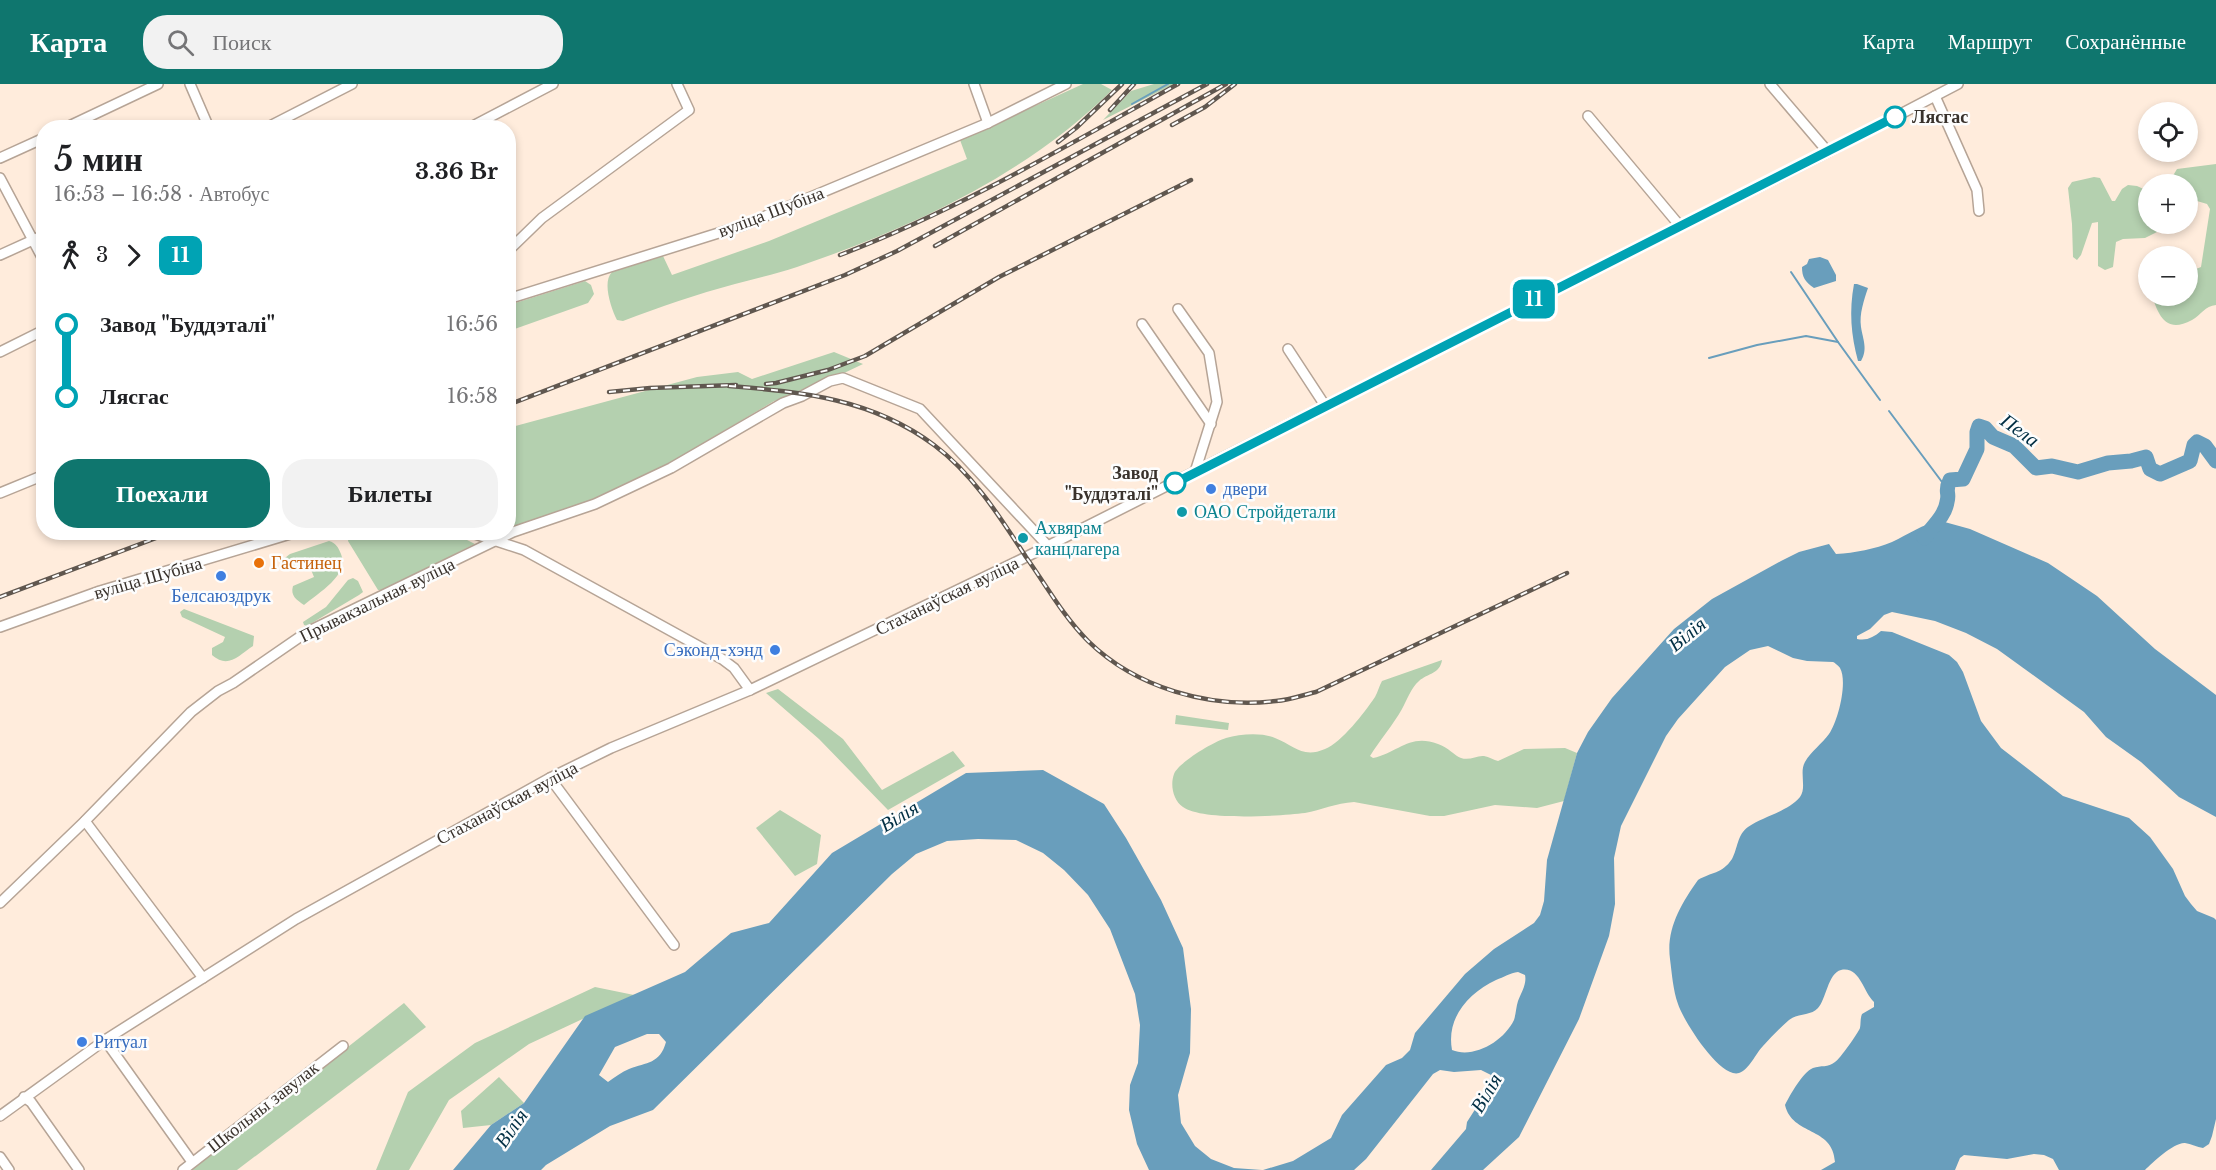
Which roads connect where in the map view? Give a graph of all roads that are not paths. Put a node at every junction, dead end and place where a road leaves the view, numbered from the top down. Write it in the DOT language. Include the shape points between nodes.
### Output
graph roads {
  1 [pos="159,84"];
  2 [pos="190,84"];
  3 [pos="352,84"];
  4 [pos="553,84"];
  5 [pos="677,84"];
  6 [pos="974,84"];
  7 [pos="1066,84"];
  8 [pos="1770,84"];
  9 [pos="1958,84"];
  10 [pos="1935,96"];
  11 [pos="1588,116"];
  12 [pos="82,120"];
  13 [pos="206,120"];
  14 [pos="282,120"];
  15 [pos="484,120"];
  16 [pos="988,123"];
  17 [pos="36,142"];
  18 [pos="1828,152"];
  19 [pos="0,158"];
  20 [pos="0,178"];
  21 [pos="1979,211"];
  22 [pos="1680,226"];
  23 [pos="36,238"];
  24 [pos="32,240"];
  25 [pos="516,243"];
  26 [pos="36,247"];
  27 [pos="0,255"];
  28 [pos="516,297"];
  29 [pos="1179,309"];
  30 [pos="1142,324"];
  31 [pos="36,334"];
  32 [pos="1288,350"];
  33 [pos="0,351"];
  34 [pos="1326,407"];
  35 [pos="1211,424"];
  36 [pos="1196,472"];
  37 [pos="36,479"];
  38 [pos="0,493"];
  39 [pos="516,531"];
  40 [pos="270,540"];
  41 [pos="494,540"];
  42 [pos="497,541"];
  43 [pos="1048,546"];
  44 [pos="0,627"];
  45 [pos="750,690"];
  46 [pos="550,778"];
  47 [pos="85,820"];
  48 [pos="0,903"];
  49 [pos="674,945"];
  50 [pos="203,978"];
  51 [pos="105,1040"];
  52 [pos="343,1046"];
  53 [pos="24,1097"];
  54 [pos="0,1116"];
  55 [pos="0,1157"];
  56 [pos="192,1162"];
  57 [pos="9,1170"];
  58 [pos="79,1170"];
  59 [pos="183,1170"];
  1 -- 12 [label="street"];
  2 -- 13 [label="street"];
  3 -- 14 [label="street"];
  4 -- 15 [label="street"];
  5 -- 25 [label="street" via="689,110 542,218"];
  6 -- 16 [label="street"];
  7 -- 16 [label="street, вуліца Шубіна"];
  8 -- 18 [label="street"];
  9 -- 10 [label="street, Стаханаўская вуліца"];
  10 -- 18 [label="street, Стаханаўская вуліца"];
  10 -- 21 [label="street" via="1975,184"];
  11 -- 22 [label="street"];
  16 -- 28 [label="street, вуліца Шубіна" via="744,225"];
  17 -- 19 [label="street"];
  18 -- 22 [label="street, Стаханаўская вуліца"];
  20 -- 24 [label="street"];
  22 -- 34 [label="street, Стаханаўская вуліца"];
  23 -- 24 [label="street"];
  24 -- 26 [label="street"];
  24 -- 27 [label="street"];
  29 -- 35 [label="street" via="1209,352 1217,402"];
  30 -- 35 [label="street"];
  31 -- 33 [label="street"];
  32 -- 34 [label="street"];
  34 -- 36 [label="street, Стаханаўская вуліца"];
  35 -- 36 [label="street"];
  36 -- 43 [label="street, Стаханаўская вуліца"];
  37 -- 38 [label="street"];
  39 -- 43 [label="street, Прывакзальная вуліца" via="595,504 671,468 783,403 843,378 920,409"];
  40 -- 44 [label="street, вуліца Шубіна" via="100,591"];
  41 -- 42 [label="street"];
  42 -- 45 [label="street" via="524,550 722,659"];
  42 -- 47 [label="street, Прывакзальная вуліца" via="307,632 218,691 191,712"];
  43 -- 45 [label="street, Стаханаўская вуліца"];
  45 -- 46 [label="street, Стаханаўская вуліца"];
  46 -- 49 [label="street"];
  46 -- 50 [label="street, Стаханаўская вуліца" via="305,914"];
  47 -- 48 [label="street, Прывакзальная вуліца"];
  47 -- 50 [label="street"];
  50 -- 51 [label="street, Стаханаўская вуліца"];
  51 -- 53 [label="street, Стаханаўская вуліца"];
  51 -- 56 [label="street"];
  52 -- 56 [label="street, Школьны завулак"];
  53 -- 54 [label="street, Стаханаўская вуліца"];
  53 -- 58 [label="street"];
  55 -- 57 [label="street"];
  56 -- 59 [label="street, Школьны завулак"];
}
